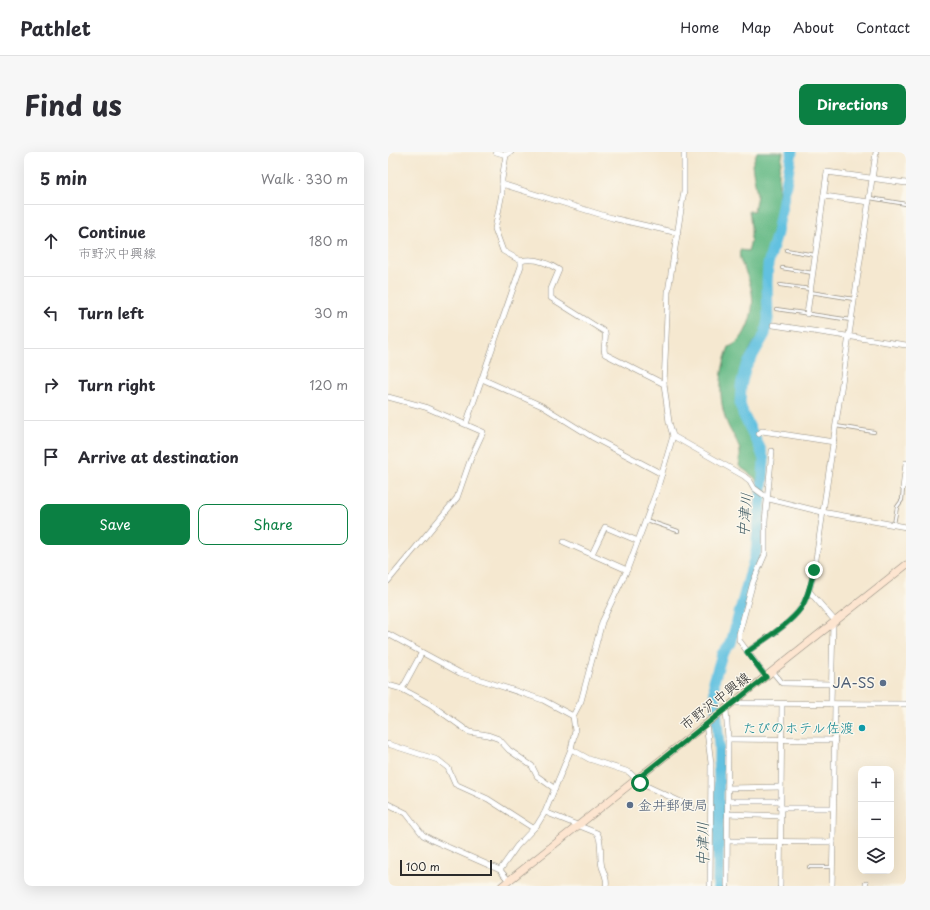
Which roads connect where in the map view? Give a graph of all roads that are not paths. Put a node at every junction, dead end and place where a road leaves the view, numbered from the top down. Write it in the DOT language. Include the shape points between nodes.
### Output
graph roads {
  1 [pos="496,152"];
  2 [pos="511,152"];
  3 [pos="684,152"];
  4 [pos="876,152"];
  5 [pos="506,155"];
  6 [pos="873,178"];
  7 [pos="906,183"];
  8 [pos="502,184"];
  9 [pos="824,196"];
  10 [pos="869,200"];
  11 [pos="906,204"];
  12 [pos="678,233"];
  13 [pos="786,250"];
  14 [pos="815,255"];
  15 [pos="521,261"];
  16 [pos="782,268"];
  17 [pos="813,273"];
  18 [pos="780,285"];
  19 [pos="810,291"];
  20 [pos="854,299"];
  21 [pos="776,310"];
  22 [pos="807,314"];
  23 [pos="851,320"];
  24 [pos="773,325"];
  25 [pos="848,335"];
  26 [pos="906,345"];
  27 [pos="482,379"];
  28 [pos="664,384"];
  29 [pos="388,397"];
  30 [pos="466,424"];
  31 [pos="836,426"];
  32 [pos="874,432"];
  33 [pos="759,434"];
  34 [pos="673,436"];
  35 [pos="834,442"];
  36 [pos="772,451"];
  37 [pos="906,463"];
  38 [pos="662,474"];
  39 [pos="903,488"];
  40 [pos="768,499"];
  41 [pos="822,512"];
  42 [pos="646,520"];
  43 [pos="894,525"];
  44 [pos="906,527"];
  45 [pos="678,531"];
  46 [pos="638,541"];
  47 [pos="564,542"];
  48 [pos="592,554"];
  49 [pos="906,565"];
  50 [pos="627,570"];
  51 [pos="388,581"];
  52 [pos="809,591"];
  53 [pos="834,622"];
  54 [pos="388,634"];
  55 [pos="747,652"];
  56 [pos="421,654"];
  57 [pos="773,672"];
  58 [pos="766,677"];
  59 [pos="832,684"];
  60 [pos="388,685"];
  61 [pos="402,689"];
  62 [pos="734,703"];
  63 [pos="782,704"];
  64 [pos="833,704"];
  65 [pos="906,704"];
  66 [pos="724,710"];
  67 [pos="572,716"];
  68 [pos="707,723"];
  69 [pos="728,739"];
  70 [pos="781,740"];
  71 [pos="834,740"];
  72 [pos="388,744"];
  73 [pos="571,749"];
  74 [pos="637,779"];
  75 [pos="780,787"];
  76 [pos="728,788"];
  77 [pos="555,789"];
  78 [pos="728,801"];
  79 [pos="780,801"];
  80 [pos="388,804"];
  81 [pos="692,807"];
  82 [pos="780,808"];
  83 [pos="832,808"];
  84 [pos="545,812"];
  85 [pos="728,814"];
  86 [pos="780,816"];
  87 [pos="578,825"];
  88 [pos="533,828"];
  89 [pos="728,841"];
  90 [pos="780,842"];
  91 [pos="833,842"];
  92 [pos="809,867"];
  93 [pos="832,867"];
  94 [pos="500,870"];
  95 [pos="509,881"];
  96 [pos="502,886"];
  97 [pos="606,886"];
  98 [pos="710,886"];
  99 [pos="727,886"];
  100 [pos="780,886"];
  101 [pos="832,886"];
  1 -- 5 [label="street"];
  2 -- 5 [label="street"];
  3 -- 12 [label="street" via="684,191"];
  4 -- 6 [label="street"];
  5 -- 8 [label="street"];
  6 -- 7 [label="street"];
  6 -- 9 [label="street" via="827,172"];
  6 -- 10 [label="street"];
  8 -- 12 [label="street" via="612,218"];
  8 -- 15 [label="street" via="494,229 503,251"];
  9 -- 10 [label="street"];
  9 -- 14 [label="street"];
  10 -- 11 [label="lane"];
  10 -- 20 [label="street"];
  12 -- 28 [label="street" via="668,292"];
  13 -- 14 [label="lane"];
  14 -- 17 [label="street"];
  15 -- 27 [label="street"];
  15 -- 28 [label="street" via="538,261 559,270 550,298 604,332 605,354"];
  16 -- 17 [label="lane"];
  17 -- 19 [label="street"];
  18 -- 19 [label="lane"];
  19 -- 20 [label="lane"];
  19 -- 22 [label="street"];
  20 -- 23 [label="street"];
  21 -- 22 [label="lane"];
  22 -- 23 [label="lane"];
  23 -- 25 [label="street"];
  24 -- 25 [label="street"];
  25 -- 26 [label="street"];
  25 -- 31 [label="street"];
  27 -- 30 [label="street"];
  27 -- 38 [label="street" via="542,406 592,437"];
  28 -- 34 [label="street"];
  29 -- 30 [label="street" via="425,407"];
  30 -- 51 [label="street" via="483,432 457,498"];
  31 -- 32 [label="lane"];
  31 -- 35 [label="street"];
  33 -- 35 [label="street" via="762,431"];
  34 -- 38 [label="street"];
  34 -- 40 [label="street" via="744,476"];
  35 -- 41 [label="street"];
  36 -- 40 [label="street"];
  37 -- 39 [label="street"];
  38 -- 42 [label="street"];
  39 -- 43 [label="lane"];
  40 -- 41 [label="street"];
  40 -- 55 [label="street" via="765,554 753,582 739,634"];
  41 -- 43 [label="street"];
  41 -- 52 [label="street"];
  42 -- 45 [label="lane"];
  42 -- 46 [label="street"];
  43 -- 44 [label="street"];
  46 -- 48 [label="street" via="605,527"];
  46 -- 50 [label="street"];
  47 -- 48 [label="street"];
  48 -- 50 [label="street"];
  49 -- 53 [label="main road, 市野沢中興線"];
  50 -- 67 [label="street" via="602,622 581,701"];
  52 -- 53 [label="street"];
  52 -- 55 [label="street" via="793,617"];
  53 -- 57 [label="main road, 市野沢中興線"];
  53 -- 59 [label="street"];
  54 -- 56 [label="street"];
  55 -- 58 [label="street"];
  56 -- 61 [label="street"];
  56 -- 67 [label="street" via="460,673 543,700"];
  57 -- 58 [label="main road, 市野沢中興線"];
  57 -- 59 [label="street" via="782,683"];
  58 -- 62 [label="main road, 市野沢中興線"];
  59 -- 64 [label="street"];
  60 -- 61 [label="street"];
  61 -- 77 [label="street" via="430,704 469,732 499,739 509,750 532,766 537,776"];
  62 -- 63 [label="street"];
  62 -- 66 [label="main road, 市野沢中興線"];
  63 -- 64 [label="street"];
  63 -- 70 [label="street"];
  64 -- 65 [label="street"];
  64 -- 71 [label="street"];
  66 -- 68 [label="main road, 市野沢中興線"];
  66 -- 69 [label="street"];
  67 -- 73 [label="street" via="575,731"];
  68 -- 74 [label="main road, 市野沢中興線"];
  68 -- 98 [label="street" via="711,762"];
  69 -- 70 [label="street"];
  69 -- 76 [label="street"];
  70 -- 71 [label="street"];
  70 -- 75 [label="street"];
  71 -- 83 [label="street"];
  72 -- 88 [label="street" via="438,760 448,768 455,784 488,798"];
  73 -- 74 [label="street" via="589,759 629,772"];
  73 -- 77 [label="street"];
  74 -- 81 [label="street" via="640,783"];
  74 -- 87 [label="main road, 市野沢中興線"];
  75 -- 76 [label="street"];
  75 -- 79 [label="street"];
  76 -- 78 [label="street"];
  77 -- 84 [label="street"];
  78 -- 79 [label="street"];
  78 -- 85 [label="street"];
  79 -- 82 [label="street"];
  80 -- 94 [label="street" via="406,813 423,835"];
  82 -- 83 [label="street"];
  82 -- 86 [label="street"];
  83 -- 91 [label="street"];
  84 -- 87 [label="street"];
  84 -- 88 [label="street"];
  85 -- 86 [label="street"];
  85 -- 89 [label="street"];
  86 -- 90 [label="street"];
  87 -- 95 [label="main road, 市野沢中興線"];
  87 -- 97 [label="street" via="597,833 600,838"];
  88 -- 94 [label="street"];
  89 -- 90 [label="street"];
  89 -- 99 [label="street"];
  90 -- 91 [label="street"];
  90 -- 100 [label="street"];
  91 -- 93 [label="street"];
  92 -- 93 [label="lane"];
  93 -- 101 [label="street"];
  94 -- 95 [label="street"];
  95 -- 96 [label="main road, 市野沢中興線"];
}
